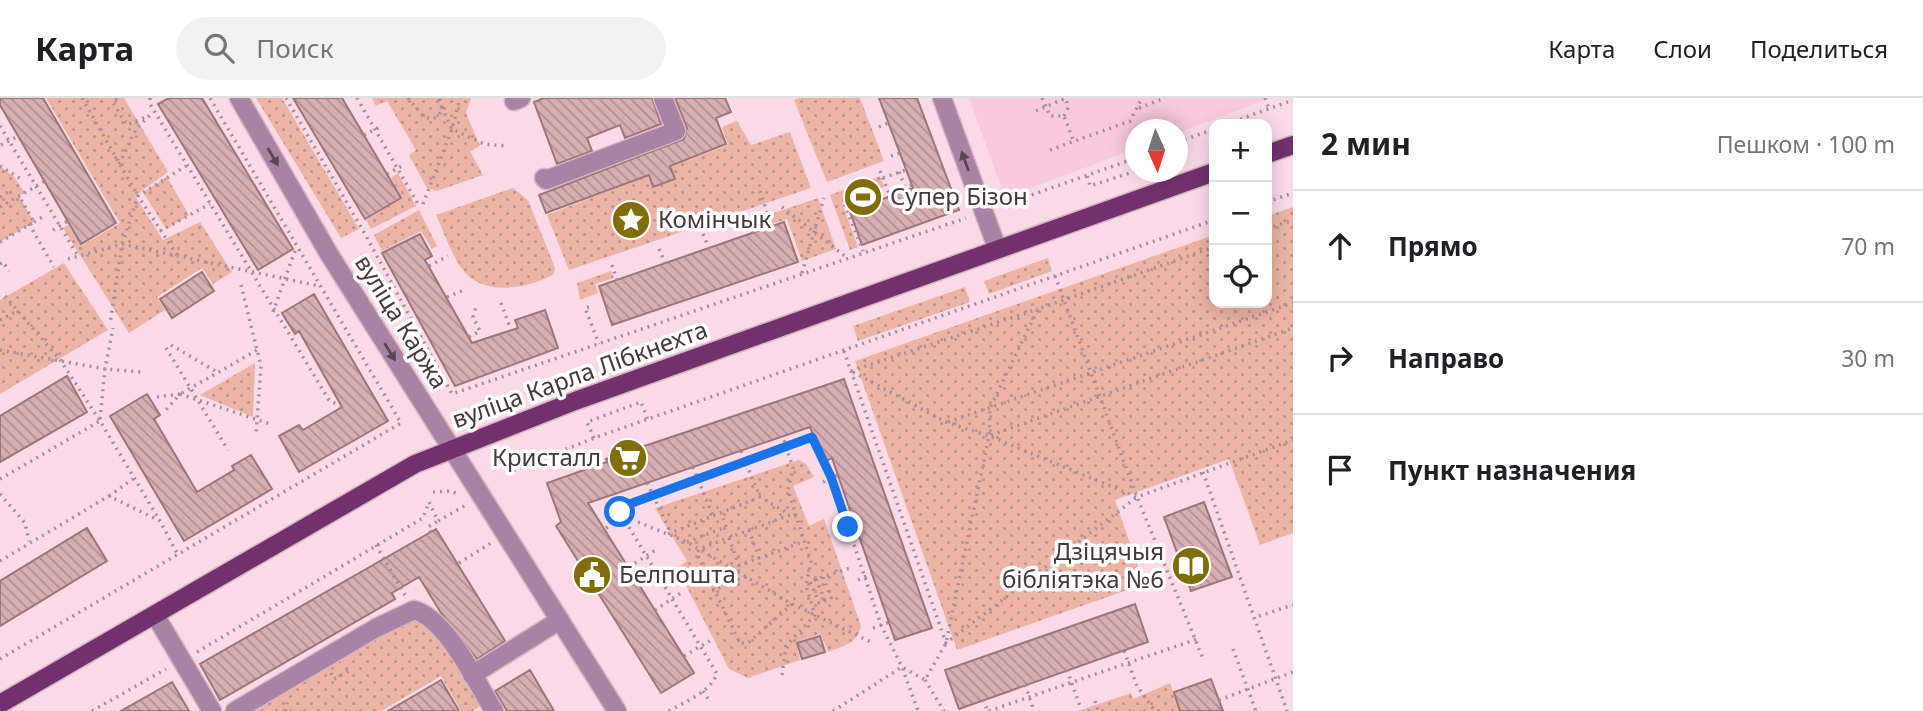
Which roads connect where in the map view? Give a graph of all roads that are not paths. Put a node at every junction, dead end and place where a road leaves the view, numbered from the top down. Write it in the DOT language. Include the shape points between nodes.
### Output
graph roads {
  1 [pos="239,98"];
  2 [pos="663,98"];
  3 [pos="942,98"];
  4 [pos="1293,145"];
  5 [pos="1272,152"];
  6 [pos="1209,174"];
  7 [pos="544,178"];
  8 [pos="997,248"];
  9 [pos="450,449"];
  10 [pos="155,615"];
  11 [pos="560,620"];
  12 [pos="472,675"];
  13 [pos="0,704"];
  14 [pos="212,711"];
  15 [pos="235,711"];
  16 [pos="494,711"];
  17 [pos="617,711"];
  1 -- 9 [label="street, вуліца Каржа, one-way"];
  2 -- 7 [label="street" via="676,131"];
  8 -- 3 [label="street, one-way"];
  4 -- 5 [label="main road"];
  6 -- 8 [label="main road, вуліца Карла Лібкнехта"];
  8 -- 9 [label="main road, вуліца Карла Лібкнехта"];
  9 -- 10 [label="main road, вуліца Карла Лібкнехта" via="382,482"];
  9 -- 11 [label="street, вуліца Каржа"];
  10 -- 13 [label="main road, вуліца Карла Лібкнехта"];
  10 -- 14 [label="street"];
  11 -- 12 [label="street"];
  11 -- 17 [label="street, вуліца Каржа"];
  12 -- 15 [label="street" via="439,624 414,610"];
  12 -- 16 [label="street"];
}
